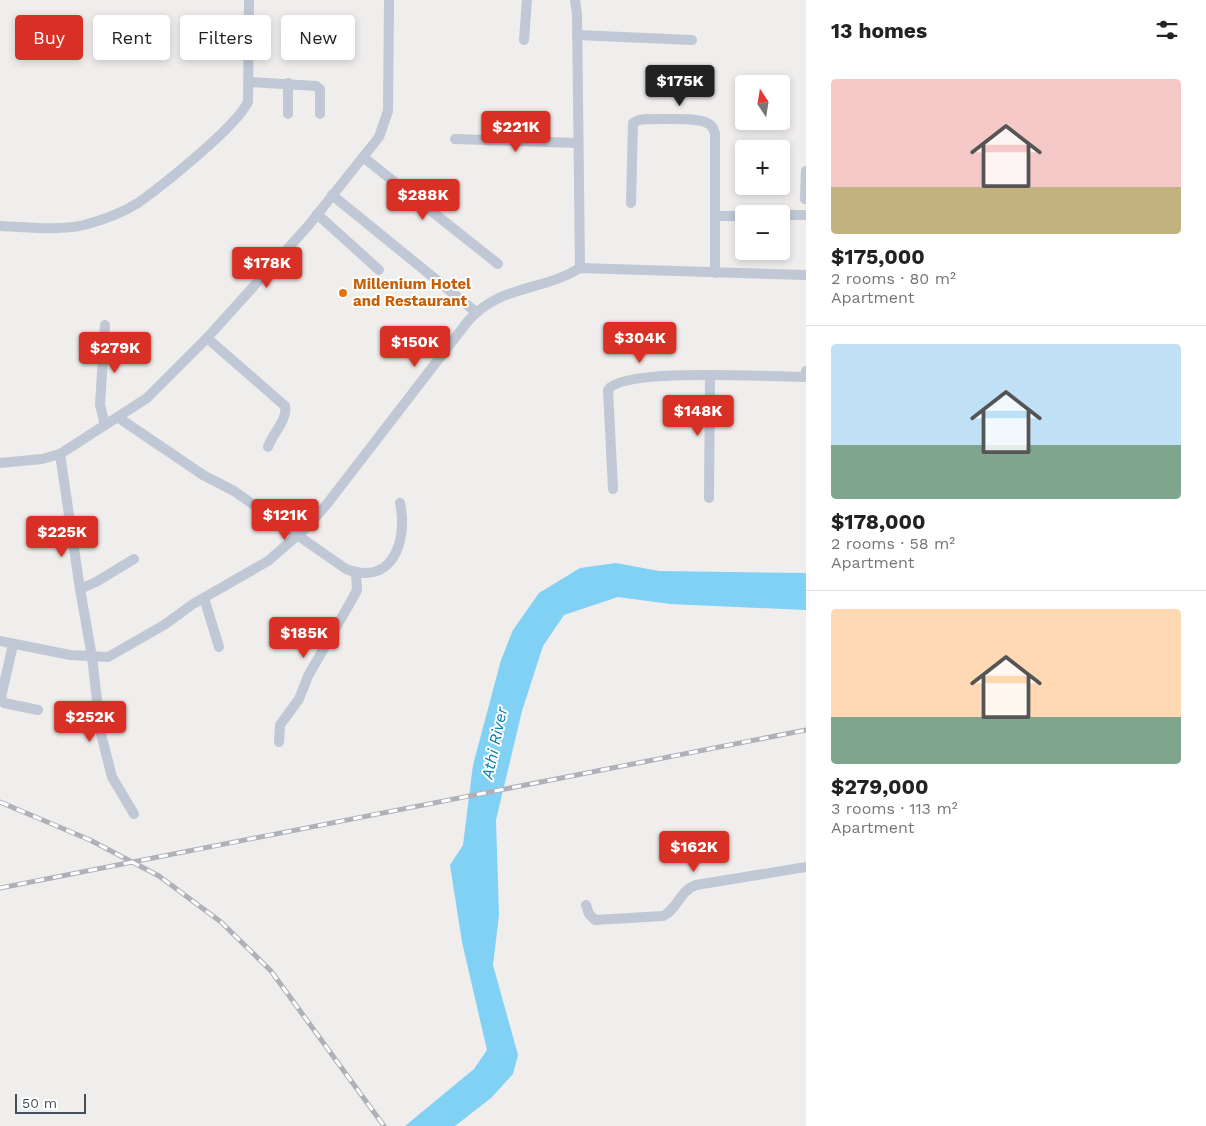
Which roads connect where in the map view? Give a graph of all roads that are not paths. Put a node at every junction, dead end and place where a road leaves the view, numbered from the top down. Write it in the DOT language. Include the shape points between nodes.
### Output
graph roads {
  1 [pos="249,0"];
  2 [pos="389,0"];
  3 [pos="527,0"];
  4 [pos="575,0"];
  5 [pos="577,35"];
  6 [pos="524,40"];
  7 [pos="692,40"];
  8 [pos="250,82"];
  9 [pos="288,83"];
  10 [pos="288,114"];
  11 [pos="320,114"];
  12 [pos="455,139"];
  13 [pos="578,143"];
  14 [pos="363,157"];
  15 [pos="806,171"];
  16 [pos="332,195"];
  17 [pos="805,199"];
  18 [pos="631,203"];
  19 [pos="790,211"];
  20 [pos="318,214"];
  21 [pos="790,214"];
  22 [pos="806,215"];
  23 [pos="715,216"];
  24 [pos="735,216"];
  25 [pos="0,226"];
  26 [pos="498,264"];
  27 [pos="580,268"];
  28 [pos="379,270"];
  29 [pos="714,273"];
  30 [pos="806,275"];
  31 [pos="476,312"];
  32 [pos="105,325"];
  33 [pos="207,338"];
  34 [pos="806,371"];
  35 [pos="710,377"];
  36 [pos="806,379"];
  37 [pos="118,418"];
  38 [pos="104,425"];
  39 [pos="268,448"];
  40 [pos="60,454"];
  41 [pos="0,463"];
  42 [pos="614,489"];
  43 [pos="709,498"];
  44 [pos="400,503"];
  45 [pos="297,534"];
  46 [pos="134,559"];
  47 [pos="356,573"];
  48 [pos="80,589"];
  49 [pos="204,598"];
  50 [pos="0,641"];
  51 [pos="13,645"];
  52 [pos="219,647"];
  53 [pos="92,657"];
  54 [pos="38,710"];
  55 [pos="279,742"];
  56 [pos="134,814"];
  57 [pos="806,867"];
  58 [pos="586,905"];
  1 -- 8 [label="street"];
  2 -- 14 [label="street" via="388,111 379,136"];
  3 -- 6 [label="street"];
  4 -- 5 [label="street"];
  5 -- 7 [label="street"];
  5 -- 13 [label="street"];
  8 -- 9 [label="street"];
  8 -- 25 [label="street" via="248,102 243,112 138,203 83,225"];
  9 -- 10 [label="street"];
  9 -- 11 [label="street" via="309,84 320,89"];
  12 -- 13 [label="street"];
  13 -- 27 [label="street"];
  14 -- 16 [label="street"];
  14 -- 26 [label="street"];
  15 -- 17 [label="street"];
  16 -- 20 [label="street"];
  16 -- 31 [label="street"];
  17 -- 19 [label="street"];
  18 -- 23 [label="street" via="633,123 646,119 702,121 712,127 715,134"];
  20 -- 28 [label="street"];
  20 -- 33 [label="street"];
  21 -- 22 [label="street"];
  23 -- 24 [label="street"];
  23 -- 29 [label="street"];
  27 -- 29 [label="street"];
  27 -- 31 [label="street" via="563,278 501,295"];
  29 -- 30 [label="street"];
  31 -- 45 [label="street" via="440,354 327,504"];
  32 -- 38 [label="street" via="100,404"];
  33 -- 37 [label="street" via="147,398"];
  33 -- 39 [label="street" via="285,406 285,416"];
  34 -- 36 [label="street"];
  35 -- 36 [label="street"];
  35 -- 42 [label="street" via="642,377 618,381 610,386 608,399"];
  35 -- 43 [label="street"];
  37 -- 38 [label="street"];
  37 -- 45 [label="street"];
  38 -- 40 [label="street"];
  40 -- 41 [label="street"];
  40 -- 48 [label="street"];
  44 -- 47 [label="street" via="402,534 391,559 385,567 370,574"];
  45 -- 47 [label="street"];
  45 -- 49 [label="street" via="268,562"];
  46 -- 48 [label="street"];
  47 -- 55 [label="street" via="357,590 299,698 280,725"];
  48 -- 53 [label="street"];
  49 -- 52 [label="street"];
  49 -- 53 [label="street" via="115,654"];
  50 -- 51 [label="street"];
  51 -- 53 [label="street"];
  51 -- 54 [label="street" via="1,697 10,705"];
  53 -- 56 [label="street" via="105,754 112,777"];
  57 -- 58 [label="street" via="696,885 685,891 670,912 663,916 595,920"];
}
